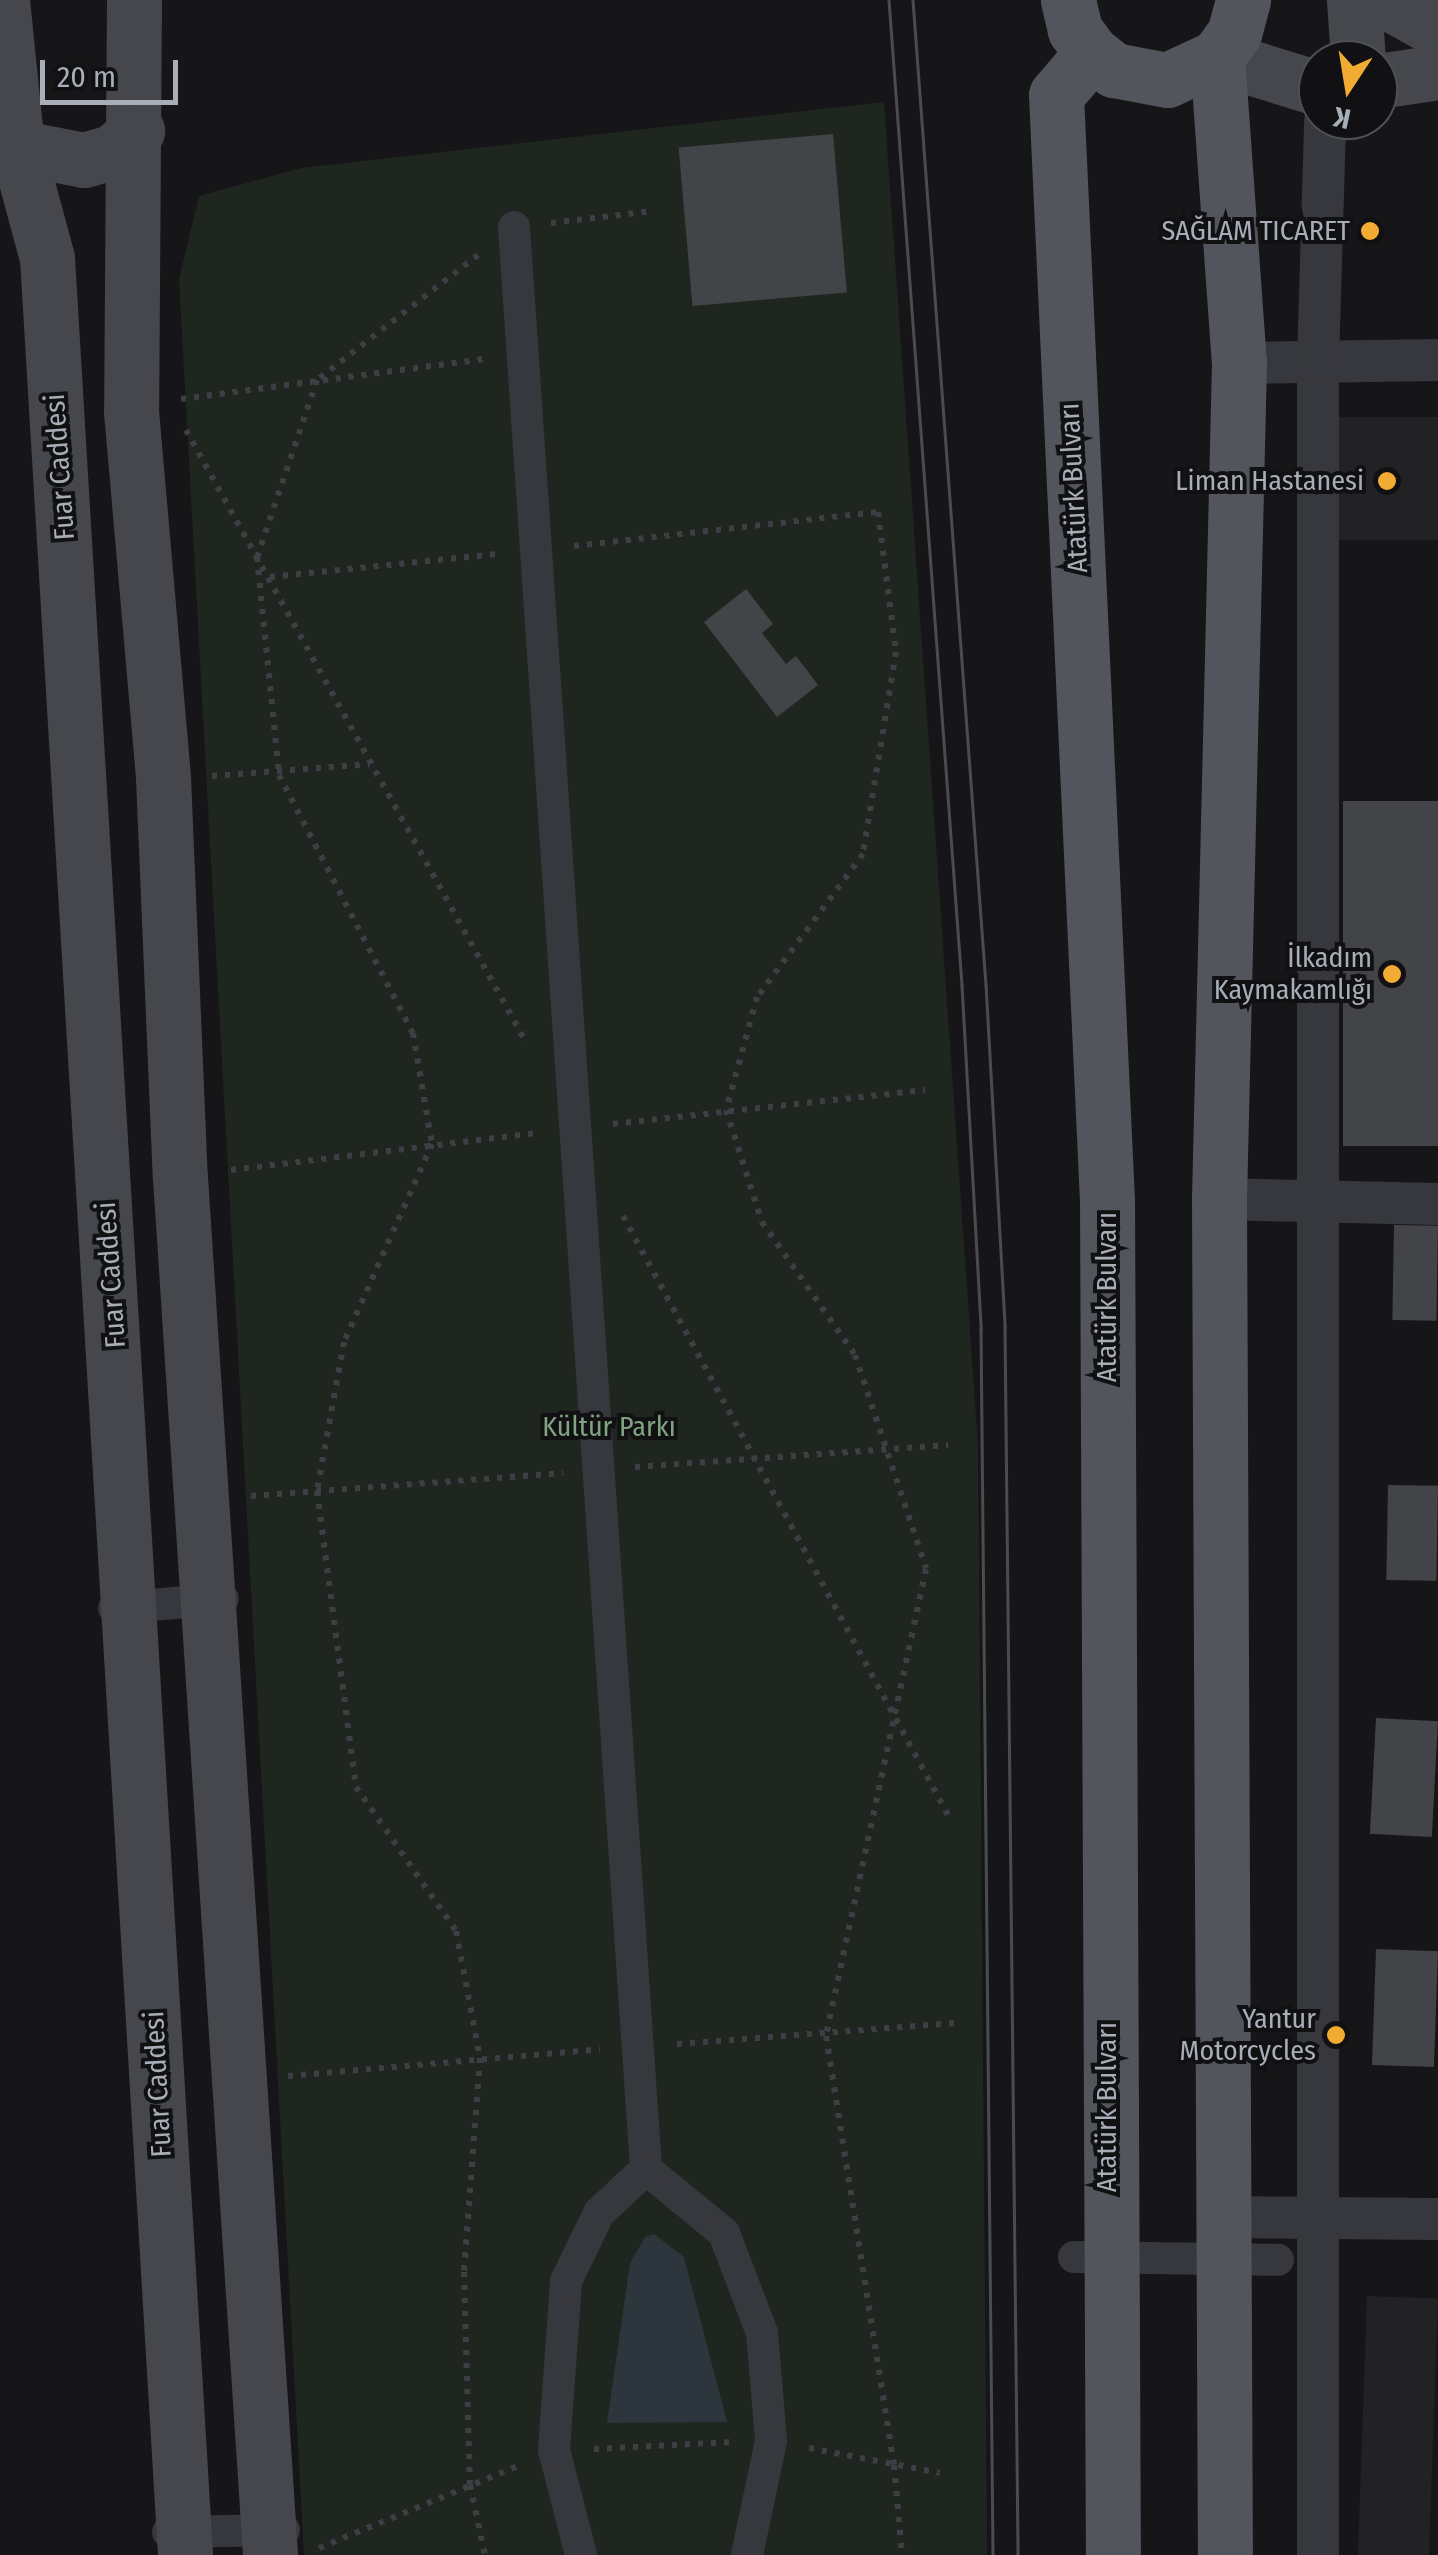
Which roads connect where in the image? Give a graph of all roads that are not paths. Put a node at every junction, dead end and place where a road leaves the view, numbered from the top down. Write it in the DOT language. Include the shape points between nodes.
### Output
graph roads {
  1 [pos="2,0"];
  2 [pos="134,0"];
  3 [pos="1068,0"];
  4 [pos="1243,0"];
  5 [pos="1354,0"];
  6 [pos="1384,0"];
  7 [pos="1438,30"];
  8 [pos="1357,40"];
  9 [pos="1092,53"];
  10 [pos="1217,57"];
  11 [pos="1438,72"];
  12 [pos="1398,78"];
  13 [pos="1298,82"];
  14 [pos="136,131"];
  15 [pos="1324,140"];
  16 [pos="8,146"];
  17 [pos="514,227"];
  18 [pos="1438,360"];
  19 [pos="1318,362"];
  20 [pos="1239,363"];
  21 [pos="1219,1200"];
  22 [pos="1316,1202"];
  23 [pos="1438,1204"];
  24 [pos="218,1599"];
  25 [pos="123,1607"];
  26 [pos="646,2169"];
  27 [pos="1438,2219"];
  28 [pos="1316,2220"];
  29 [pos="1219,2238"];
  30 [pos="1090,2258"];
  31 [pos="1278,2260"];
  32 [pos="276,2539"];
  33 [pos="178,2540"];
  34 [pos="581,2555"];
  35 [pos="747,2555"];
  36 [pos="1113,2555"];
  37 [pos="1225,2555"];
  38 [pos="1318,2555"];
  1 -- 16 [label="main road, Fuar Caddesi"];
  2 -- 14 [label="main road"];
  3 -- 9 [label="main road" via="1075,30"];
  4 -- 10 [label="main road" via="1234,34"];
  5 -- 8 [label="main road"];
  6 -- 7 [label="main road"];
  9 -- 10 [label="main road" via="1114,70 1167,80"];
  9 -- 30 [label="main road, Atatürk Bulvarı" via="1056,95 1107,1199"];
  10 -- 13 [label="main road"];
  10 -- 20 [label="main road"];
  11 -- 12 [label="main road"];
  14 -- 16 [label="main road" via="112,152 84,160"];
  14 -- 24 [label="main road" via="131,411"];
  15 -- 19 [label="street"];
  16 -- 25 [label="main road, Fuar Caddesi" via="47,258"];
  17 -- 26 [label="street"];
  18 -- 19 [label="street"];
  19 -- 20 [label="street"];
  19 -- 22 [label="street"];
  20 -- 21 [label="main road"];
  21 -- 22 [label="street"];
  21 -- 29 [label="main road"];
  22 -- 23 [label="street"];
  22 -- 28 [label="street" via="1322,1294"];
  24 -- 25 [label="street"];
  24 -- 32 [label="main road"];
  25 -- 33 [label="main road, Fuar Caddesi"];
  26 -- 34 [label="street" via="599,2213 566,2280 554,2450"];
  26 -- 35 [label="street" via="724,2233 762,2333 770,2440"];
  27 -- 28 [label="street"];
  28 -- 29 [label="street"];
  28 -- 38 [label="street"];
  29 -- 30 [label="street"];
  29 -- 31 [label="street"];
  29 -- 37 [label="main road"];
  30 -- 36 [label="main road, Atatürk Bulvarı"];
  32 -- 33 [label="street"];
}
